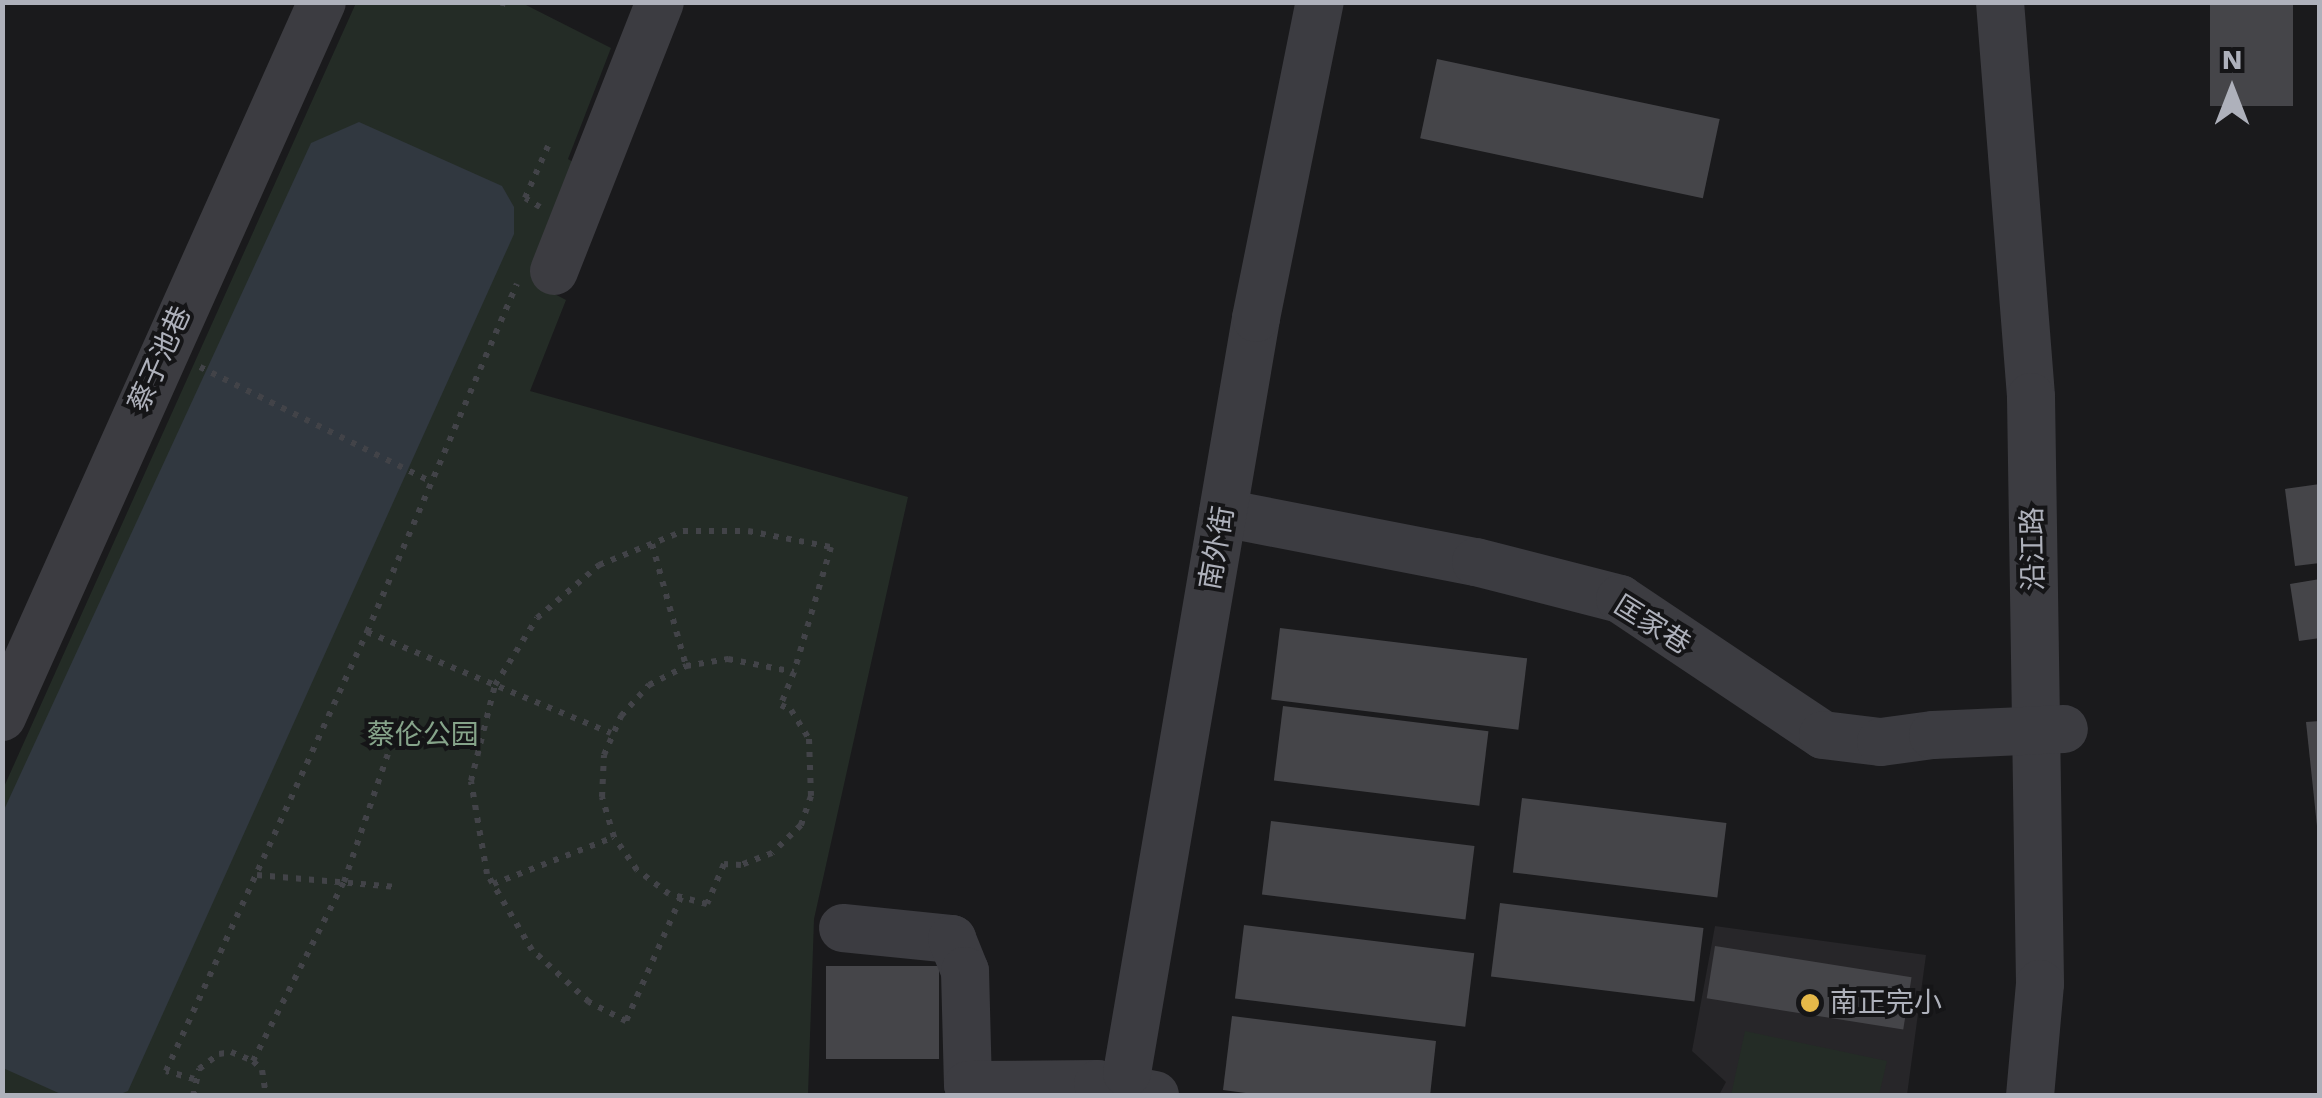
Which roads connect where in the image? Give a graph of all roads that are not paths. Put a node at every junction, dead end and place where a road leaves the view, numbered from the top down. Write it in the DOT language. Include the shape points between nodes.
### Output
graph roads {
  1 [pos="322,2"];
  2 [pos="660,2"];
  3 [pos="1320,2"];
  4 [pos="2000,2"];
  5 [pos="2028,2"];
  6 [pos="539,269"];
  7 [pos="1223,513"];
  8 [pos="2,716"];
  9 [pos="2050,730"];
  10 [pos="843,928"];
  11 [pos="1137,1094"];
  12 [pos="2030,1096"];
  13 [pos="2057,1096"];
  1 -- 8 [label="street, 蔡子池巷"];
  2 -- 6 [label="street"];
  3 -- 7 [label="street, 南外街"];
  4 -- 9 [label="street, 沿江路"];
  5 -- 9 [label="street, 沿江路" via="2055,412"];
  7 -- 9 [label="street, 匡家巷" via="1476,562 1620,600 1823,735 1881,742"];
  7 -- 11 [label="street, 南外街"];
  9 -- 12 [label="street, 沿江路"];
  9 -- 13 [label="street, 沿江路" via="2068,983"];
  10 -- 11 [label="street" via="952,939 965,971 968,1086 1098,1084"];
}
